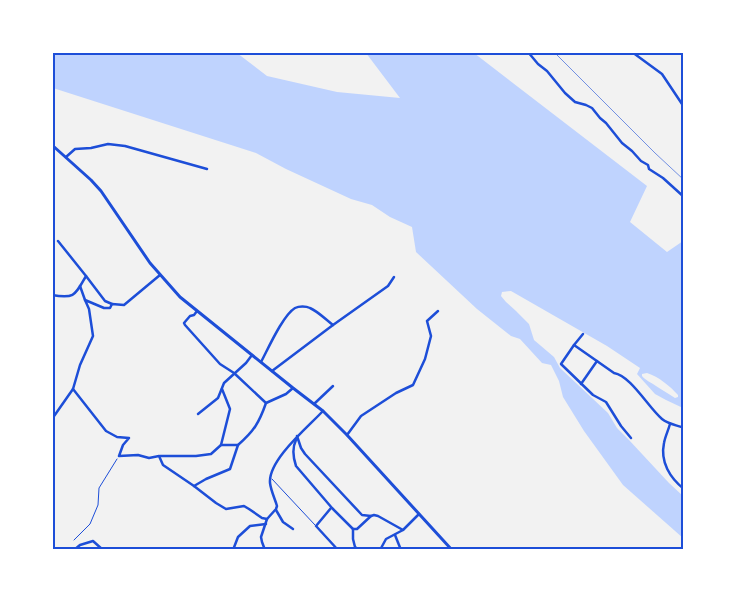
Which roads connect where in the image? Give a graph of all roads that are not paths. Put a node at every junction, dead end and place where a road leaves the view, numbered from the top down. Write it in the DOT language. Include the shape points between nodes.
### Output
graph roads {
  1 [pos="528,52"];
  2 [pos="632,52"];
  3 [pos="684,107"];
  4 [pos="52,145"];
  5 [pos="66,157"];
  6 [pos="207,169"];
  7 [pos="684,196"];
  8 [pos="58,241"];
  9 [pos="160,275"];
  10 [pos="86,276"];
  11 [pos="394,277"];
  12 [pos="80,286"];
  13 [pos="52,295"];
  14 [pos="85,300"];
  15 [pos="112,304"];
  16 [pos="198,311"];
  17 [pos="438,311"];
  18 [pos="333,325"];
  19 [pos="583,334"];
  20 [pos="574,345"];
  21 [pos="252,355"];
  22 [pos="262,362"];
  23 [pos="597,362"];
  24 [pos="272,371"];
  25 [pos="234,373"];
  26 [pos="581,384"];
  27 [pos="332,386"];
  28 [pos="222,388"];
  29 [pos="292,388"];
  30 [pos="73,389"];
  31 [pos="266,403"];
  32 [pos="314,404"];
  33 [pos="323,410"];
  34 [pos="198,414"];
  35 [pos="52,419"];
  36 [pos="670,424"];
  37 [pos="684,428"];
  38 [pos="347,435"];
  39 [pos="297,436"];
  40 [pos="631,438"];
  41 [pos="222,445"];
  42 [pos="238,445"];
  43 [pos="160,456"];
  44 [pos="270,477"];
  45 [pos="194,486"];
  46 [pos="684,489"];
  47 [pos="332,508"];
  48 [pos="276,510"];
  49 [pos="419,514"];
  50 [pos="371,516"];
  51 [pos="266,518"];
  52 [pos="266,524"];
  53 [pos="316,526"];
  54 [pos="293,528"];
  55 [pos="353,529"];
  56 [pos="403,530"];
  57 [pos="395,535"];
  58 [pos="355,548"];
  59 [pos="74,550"];
  60 [pos="103,550"];
  61 [pos="233,550"];
  62 [pos="265,550"];
  63 [pos="338,550"];
  64 [pos="352,550"];
  65 [pos="360,550"];
  66 [pos="380,550"];
  67 [pos="401,550"];
  68 [pos="452,550"];
  1 -- 7 [label="street" via="565,94 592,108 649,169"];
  2 -- 3 [label="street" via="662,74"];
  4 -- 5 [label="main road"];
  5 -- 6 [label="street" via="75,149 108,144"];
  5 -- 9 [label="main road" via="101,191"];
  8 -- 10 [label="street"];
  9 -- 15 [label="street" via="124,305"];
  9 -- 16 [label="main road"];
  10 -- 12 [label="street"];
  10 -- 15 [label="street"];
  11 -- 18 [label="street" via="388,286"];
  12 -- 13 [label="street" via="69,297"];
  12 -- 14 [label="street"];
  14 -- 15 [label="street" via="104,308 110,308"];
  14 -- 30 [label="street" via="90,309 93,336"];
  16 -- 21 [label="main road"];
  16 -- 25 [label="street" via="185,325 220,364"];
  17 -- 38 [label="street" via="427,321 431,336 413,385 396,392 361,416"];
  18 -- 22 [label="street" via="310,308 296,307 288,313"];
  18 -- 24 [label="street"];
  19 -- 20 [label="street"];
  20 -- 23 [label="street"];
  20 -- 26 [label="street" via="561,364"];
  21 -- 22 [label="main road"];
  21 -- 25 [label="street"];
  22 -- 24 [label="main road"];
  23 -- 26 [label="street"];
  23 -- 36 [label="street" via="620,374"];
  24 -- 29 [label="main road"];
  25 -- 28 [label="street"];
  25 -- 31 [label="street"];
  26 -- 40 [label="street" via="593,396 606,402"];
  27 -- 32 [label="street"];
  28 -- 34 [label="street" via="218,398"];
  28 -- 41 [label="street" via="230,409"];
  29 -- 31 [label="street"];
  29 -- 32 [label="main road"];
  30 -- 35 [label="street"];
  30 -- 43 [label="street" via="106,431 128,438 119,456"];
  31 -- 42 [label="street" via="260,419"];
  32 -- 33 [label="main road"];
  33 -- 38 [label="main road"];
  33 -- 39 [label="street"];
  36 -- 37 [label="street"];
  36 -- 46 [label="street" via="663,455 675,482"];
  38 -- 49 [label="main road"];
  39 -- 44 [label="street" via="277,461"];
  39 -- 47 [label="street" via="294,444 296,466"];
  39 -- 50 [label="street" via="301,448 362,515"];
  41 -- 42 [label="street"];
  41 -- 43 [label="street" via="211,454"];
  42 -- 45 [label="street" via="230,469"];
  43 -- 45 [label="street" via="163,465"];
  44 -- 48 [label="street"];
  44 -- 53 [label="lane"];
  45 -- 51 [label="street" via="226,509 244,506"];
  47 -- 53 [label="street"];
  47 -- 55 [label="street"];
  48 -- 51 [label="street"];
  48 -- 54 [label="street" via="283,522"];
  49 -- 56 [label="street"];
  49 -- 68 [label="main road"];
  50 -- 55 [label="street"];
  50 -- 56 [label="street" via="378,516"];
  51 -- 52 [label="street"];
  52 -- 61 [label="street" via="250,526 238,537"];
  52 -- 62 [label="street" via="261,537"];
  53 -- 63 [label="street"];
  55 -- 58 [label="street"];
  56 -- 57 [label="street"];
  57 -- 66 [label="street" via="386,539"];
  57 -- 67 [label="street"];
  58 -- 64 [label="street"];
  58 -- 65 [label="street"];
  59 -- 60 [label="street" via="93,541"];
}
